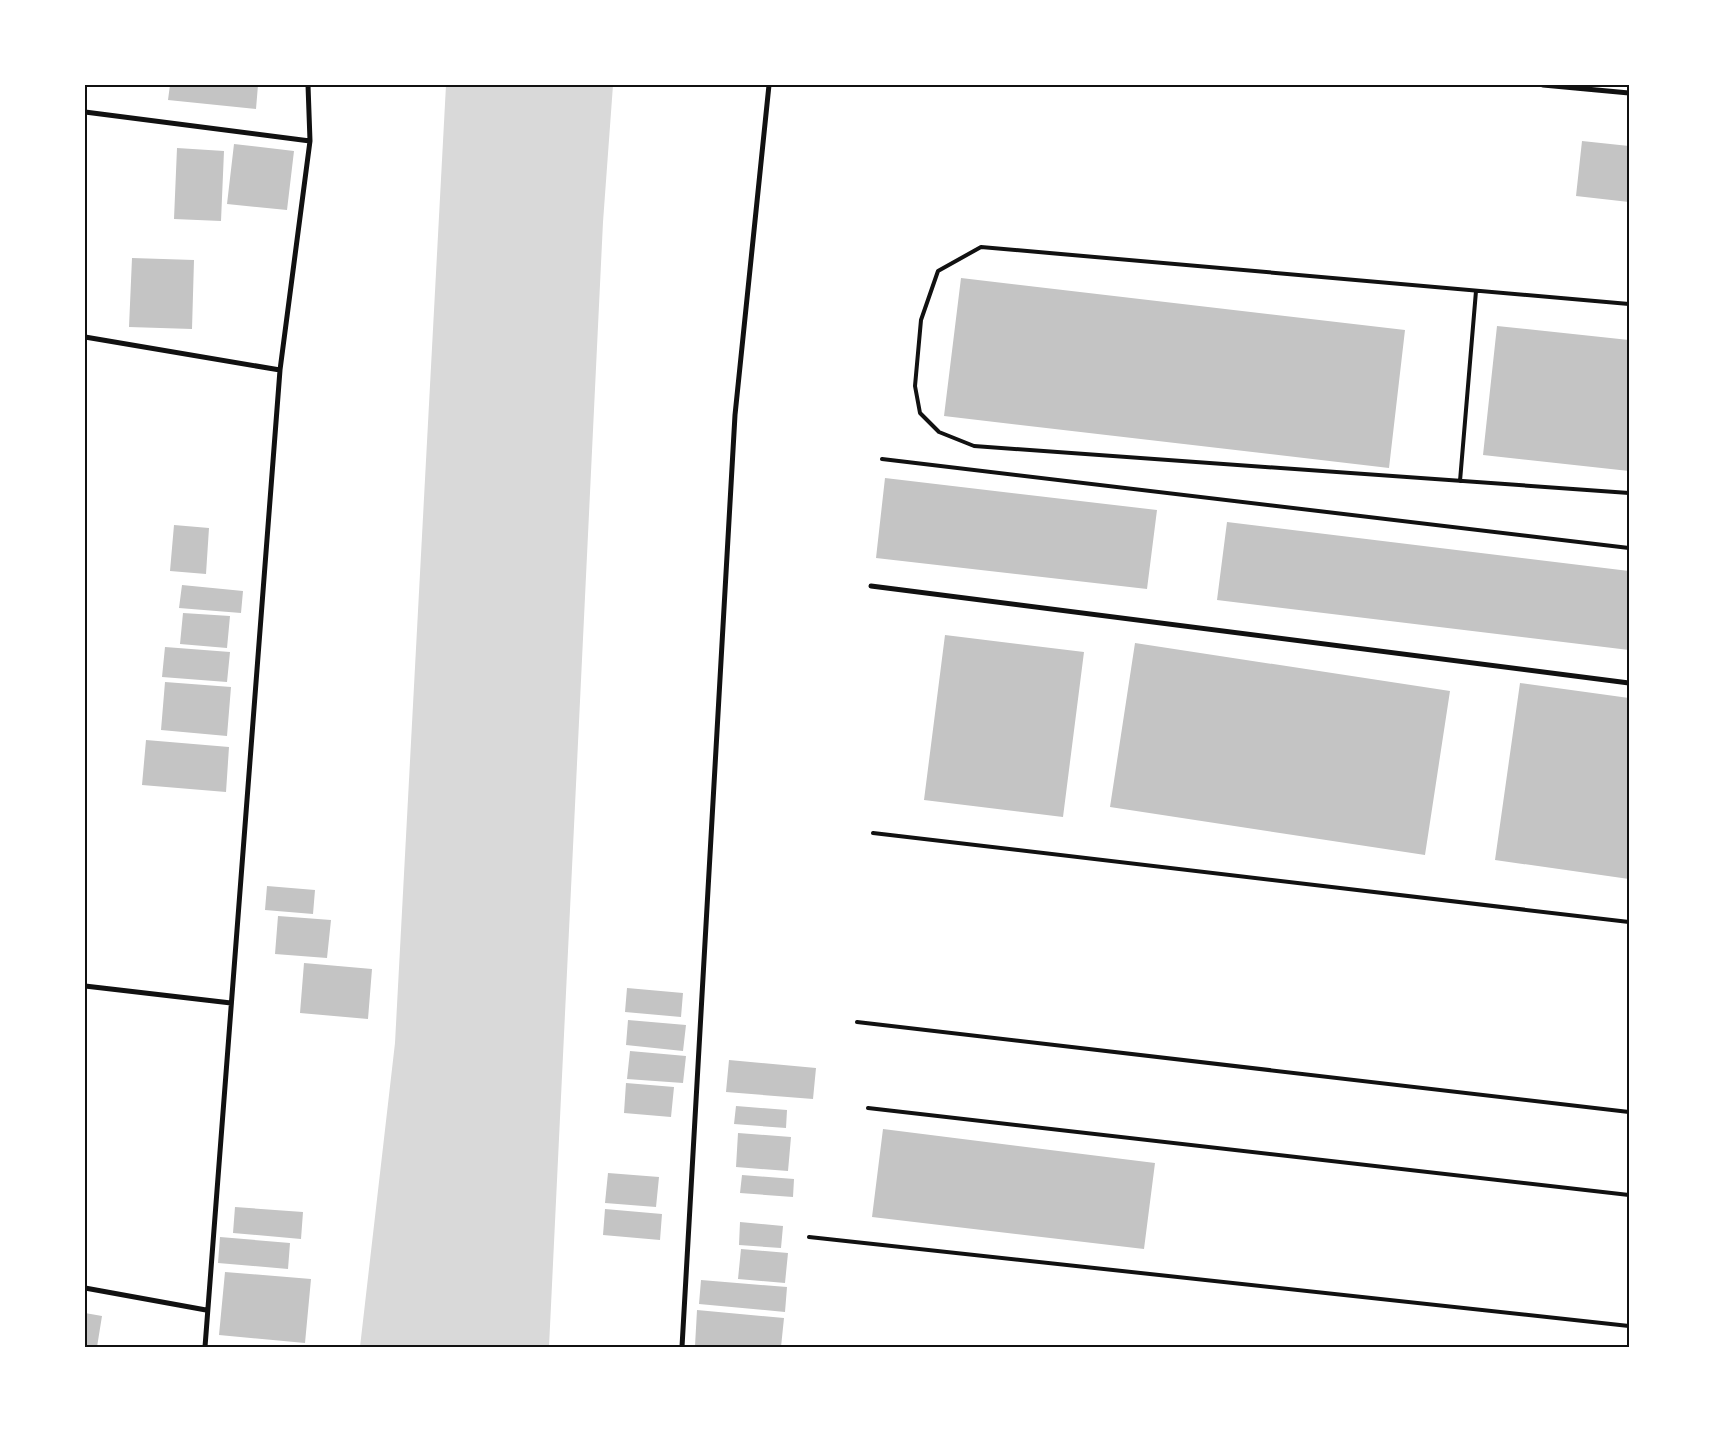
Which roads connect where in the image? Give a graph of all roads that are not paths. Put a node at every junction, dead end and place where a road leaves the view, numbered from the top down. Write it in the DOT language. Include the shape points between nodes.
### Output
graph roads {
  1 [pos="308,85"];
  2 [pos="769,85"];
  3 [pos="1543,85"];
  4 [pos="1629,93"];
  5 [pos="85,112"];
  6 [pos="310,142"];
  7 [pos="1476,291"];
  8 [pos="1629,304"];
  9 [pos="85,337"];
  10 [pos="280,370"];
  11 [pos="882,459"];
  12 [pos="1460,481"];
  13 [pos="1629,493"];
  14 [pos="1629,548"];
  15 [pos="871,586"];
  16 [pos="1629,683"];
  17 [pos="873,833"];
  18 [pos="1629,922"];
  19 [pos="85,986"];
  20 [pos="231,1003"];
  21 [pos="857,1022"];
  22 [pos="868,1108"];
  23 [pos="1629,1112"];
  24 [pos="1629,1195"];
  25 [pos="810,1237"];
  26 [pos="85,1288"];
  27 [pos="206,1310"];
  28 [pos="1629,1326"];
  29 [pos="205,1347"];
  30 [pos="682,1347"];
  1 -- 6 [label="street"];
  2 -- 30 [label="street" via="735,415"];
  3 -- 4 [label="street"];
  5 -- 6 [label="street"];
  6 -- 10 [label="street"];
  7 -- 8 [label="lane"];
  7 -- 12 [label="lane"];
  7 -- 12 [label="lane" via="981,247 938,271 921,320 915,386 920,413 939,432 974,446"];
  9 -- 10 [label="street"];
  10 -- 20 [label="street"];
  11 -- 14 [label="lane"];
  12 -- 13 [label="lane"];
  15 -- 16 [label="street"];
  17 -- 18 [label="lane"];
  19 -- 20 [label="street"];
  20 -- 27 [label="street"];
  21 -- 23 [label="lane"];
  22 -- 24 [label="lane"];
  25 -- 28 [label="lane"];
  26 -- 27 [label="street"];
  27 -- 29 [label="street"];
}
